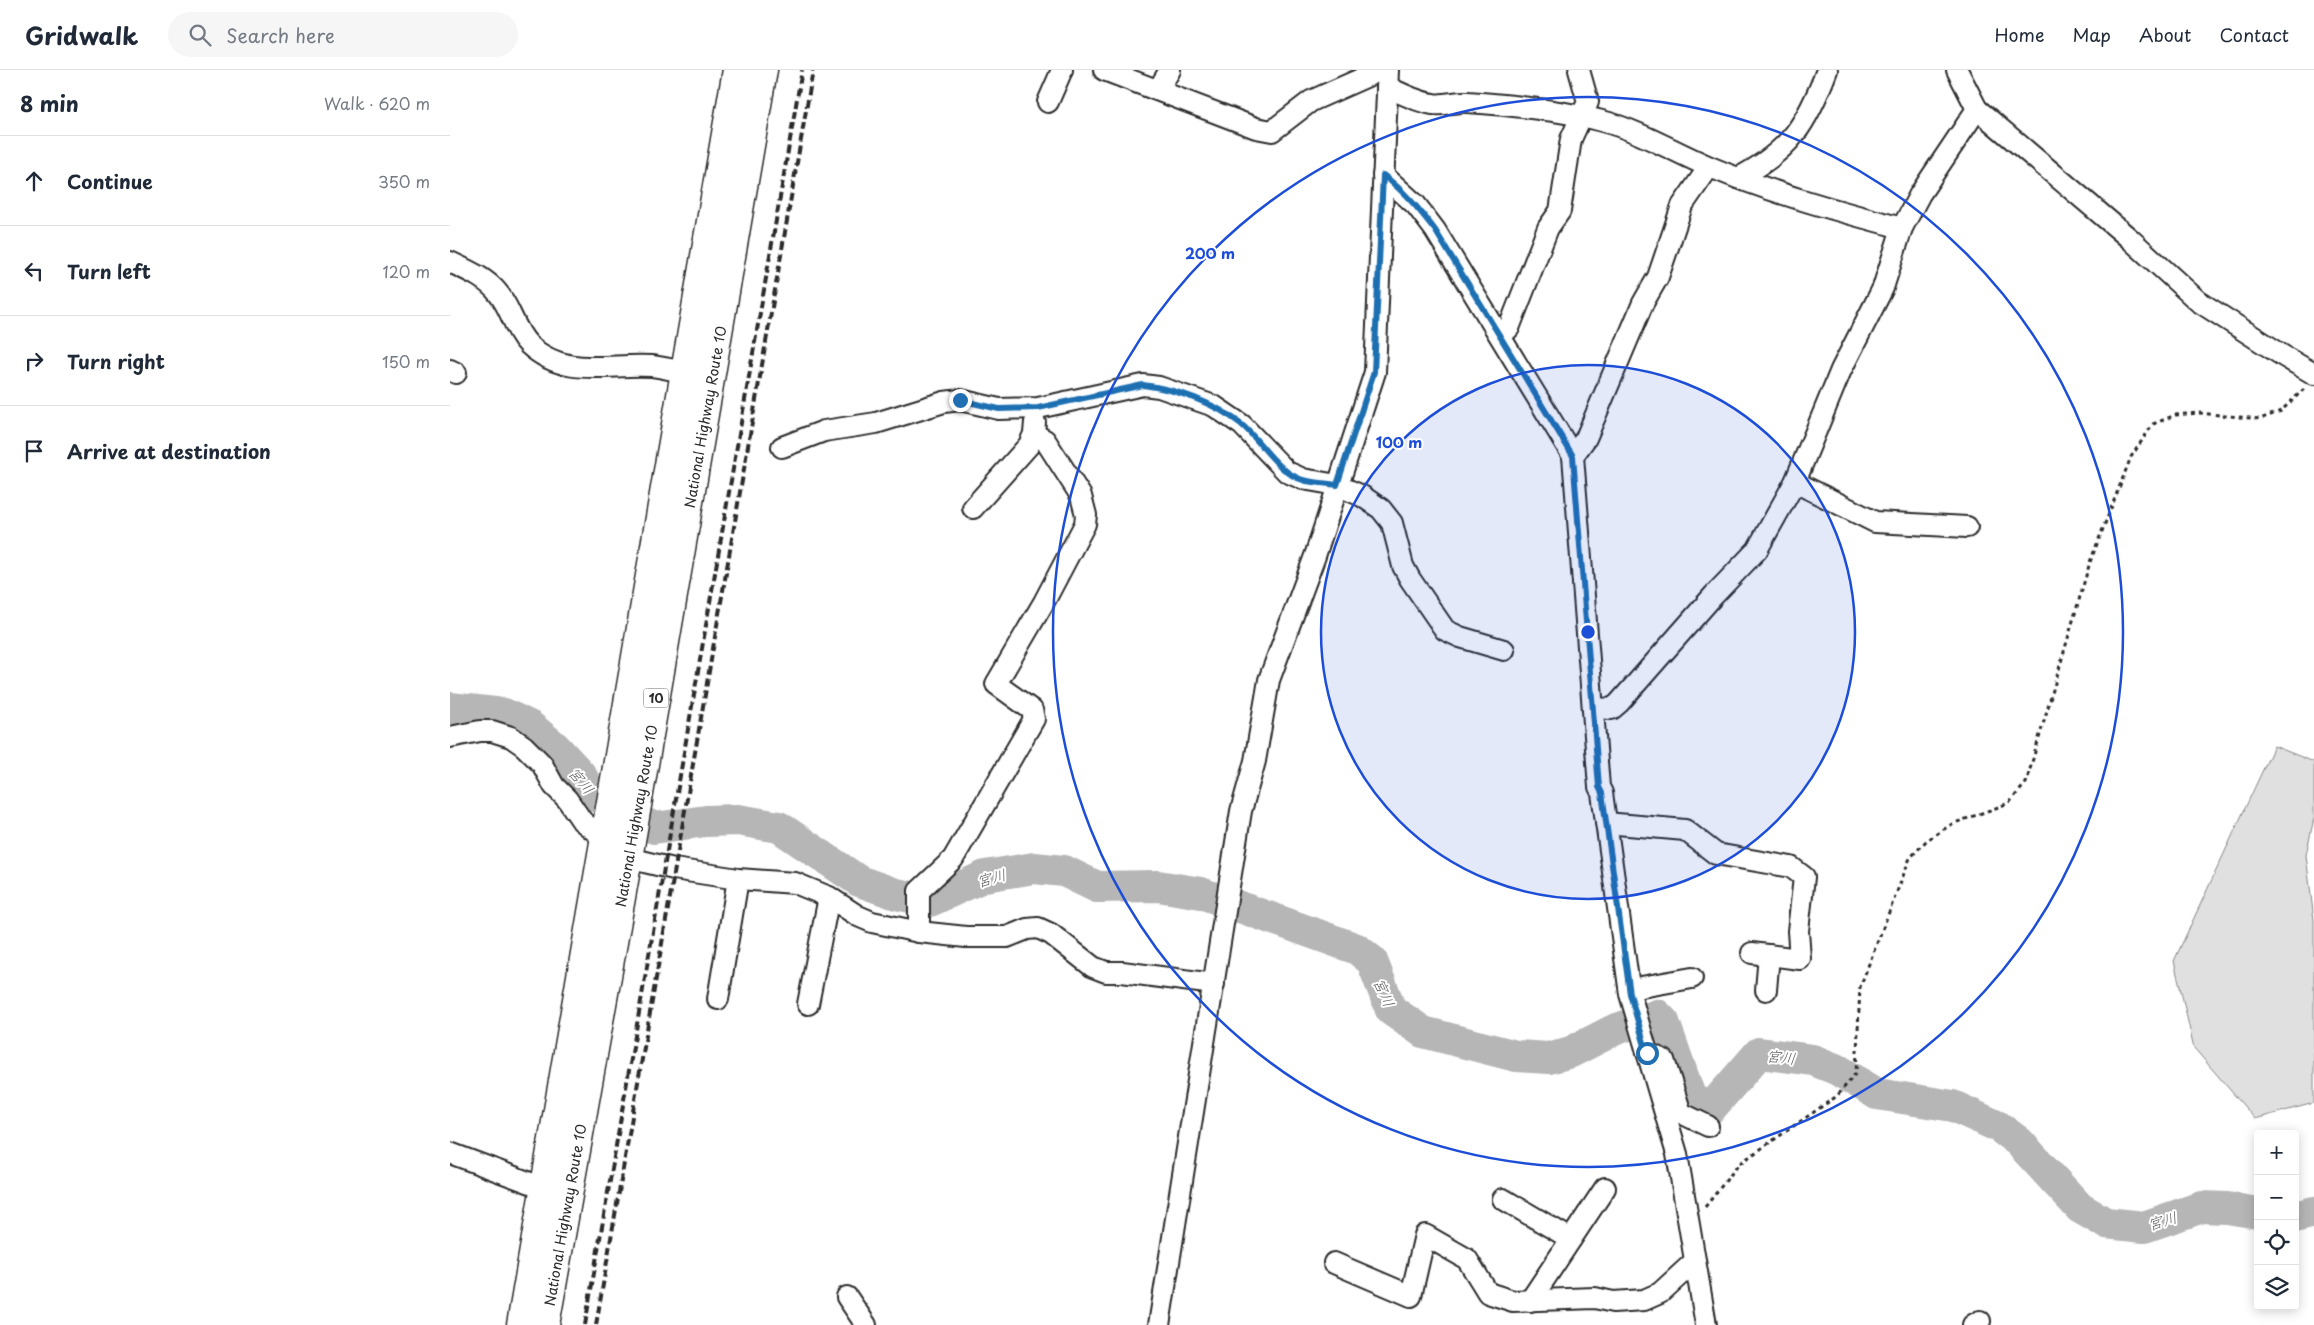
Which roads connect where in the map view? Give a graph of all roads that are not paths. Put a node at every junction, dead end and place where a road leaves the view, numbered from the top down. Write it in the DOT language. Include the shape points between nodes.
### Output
graph roads {
  1 [pos="737,70"];
  2 [pos="763,70"];
  3 [pos="1062,70"];
  4 [pos="1104,70"];
  5 [pos="1170,70"];
  6 [pos="1579,70"];
  7 [pos="1827,70"];
  8 [pos="1957,70"];
  9 [pos="1385,76"];
  10 [pos="1158,90"];
  11 [pos="1048,102"];
  12 [pos="1977,109"];
  13 [pos="1583,116"];
  14 [pos="1709,167"];
  15 [pos="1383,175"];
  16 [pos="1738,178"];
  17 [pos="1902,228"];
  18 [pos="450,262"];
  19 [pos="1501,336"];
  20 [pos="684,373"];
  21 [pos="712,377"];
  22 [pos="2311,379"];
  23 [pos="1038,408"];
  24 [pos="1034,434"];
  25 [pos="782,447"];
  26 [pos="1573,456"];
  27 [pos="1795,482"];
  28 [pos="1337,485"];
  29 [pos="973,508"];
  30 [pos="1967,527"];
  31 [pos="1504,650"];
  32 [pos="1593,708"];
  33 [pos="450,737"];
  34 [pos="1606,823"];
  35 [pos="606,839"];
  36 [pos="628,858"];
  37 [pos="738,879"];
  38 [pos="829,897"];
  39 [pos="919,932"];
  40 [pos="1692,978"];
  41 [pos="1214,984"];
  42 [pos="1766,990"];
  43 [pos="1630,992"];
  44 [pos="718,999"];
  45 [pos="808,1004"];
  46 [pos="1644,1045"];
  47 [pos="1708,1126"];
  48 [pos="450,1153"];
  49 [pos="544,1188"];
  50 [pos="1605,1188"];
  51 [pos="1503,1198"];
  52 [pos="1571,1239"];
  53 [pos="1695,1261"];
  54 [pos="1334,1263"];
  55 [pos="847,1297"];
  56 [pos="1530,1300"];
  57 [pos="521,1325"];
  58 [pos="545,1325"];
  59 [pos="866,1325"];
  60 [pos="1159,1325"];
  61 [pos="1706,1325"];
  1 -- 20 [label="highway, National Highway Route 10 / 10"];
  2 -- 21 [label="highway, National Highway Route 10 / 10"];
  3 -- 11 [label="street"];
  4 -- 10 [label="street"];
  5 -- 10 [label="street"];
  6 -- 13 [label="street" via="1588,102"];
  7 -- 16 [label="street" via="1796,133 1781,151"];
  8 -- 12 [label="street"];
  9 -- 10 [label="street" via="1310,101 1272,130 1256,128"];
  9 -- 13 [label="street" via="1435,105 1464,102"];
  9 -- 15 [label="street"];
  12 -- 17 [label="street" via="1920,194"];
  12 -- 22 [label="street" via="2130,238 2198,301 2285,357"];
  13 -- 14 [label="street" via="1664,144"];
  13 -- 19 [label="street" via="1571,139 1560,211 1548,228 1509,328"];
  14 -- 16 [label="street"];
  14 -- 26 [label="street" via="1682,206 1658,277 1643,303 1586,438"];
  15 -- 19 [label="street" via="1416,205 1435,230"];
  15 -- 28 [label="street" via="1374,372"];
  16 -- 17 [label="street"];
  17 -- 27 [label="street" via="1883,288 1841,370"];
  18 -- 20 [label="street" via="488,283 498,293 521,336 553,361 568,366 654,366"];
  19 -- 26 [label="street"];
  20 -- 21 [label="street"];
  20 -- 35 [label="highway, National Highway Route 10 / 10"];
  21 -- 36 [label="highway, National Highway Route 10 / 10"];
  23 -- 24 [label="street"];
  23 -- 25 [label="street" via="999,409 960,400 944,402 876,423 824,432"];
  23 -- 28 [label="street" via="1143,385 1160,387 1226,413 1288,472 1303,480"];
  24 -- 29 [label="street"];
  24 -- 39 [label="street" via="1045,440 1081,496 1085,524 996,684 1032,710 1034,719 953,859 919,891"];
  26 -- 32 [label="street"];
  27 -- 30 [label="street" via="1875,522"];
  27 -- 32 [label="street" via="1757,550 1714,594 1620,703 1612,709"];
  28 -- 31 [label="street" via="1381,509 1392,523 1403,566 1445,630"];
  28 -- 41 [label="street" via="1316,556 1269,680 1255,761 1241,811"];
  32 -- 34 [label="street" via="1599,787"];
  33 -- 35 [label="street" via="492,731 511,737 542,764 554,786 582,821"];
  34 -- 42 [label="street" via="1685,830 1716,854 1791,867 1804,877 1798,931 1800,960 1760,954"];
  34 -- 43 [label="street"];
  35 -- 36 [label="street"];
  35 -- 49 [label="highway, National Highway Route 10 / 10"];
  36 -- 37 [label="street"];
  36 -- 58 [label="highway, National Highway Route 10 / 10"];
  37 -- 38 [label="street" via="796,883"];
  37 -- 44 [label="street"];
  38 -- 39 [label="street" via="872,922"];
  38 -- 45 [label="street"];
  39 -- 41 [label="street" via="1007,937 1038,928 1106,972"];
  40 -- 43 [label="street"];
  41 -- 60 [label="street"];
  43 -- 46 [label="street"];
  46 -- 47 [label="street" via="1664,1060 1681,1113"];
  46 -- 53 [label="street" via="1677,1154"];
  48 -- 49 [label="street"];
  49 -- 57 [label="highway, National Highway Route 10 / 10"];
  50 -- 52 [label="street"];
  51 -- 52 [label="street"];
  52 -- 56 [label="street"];
  53 -- 56 [label="street" via="1660,1294 1644,1300"];
  53 -- 61 [label="street"];
  54 -- 56 [label="street" via="1411,1296 1425,1235 1467,1259 1488,1293 1513,1301"];
  55 -- 59 [label="street"];
}
